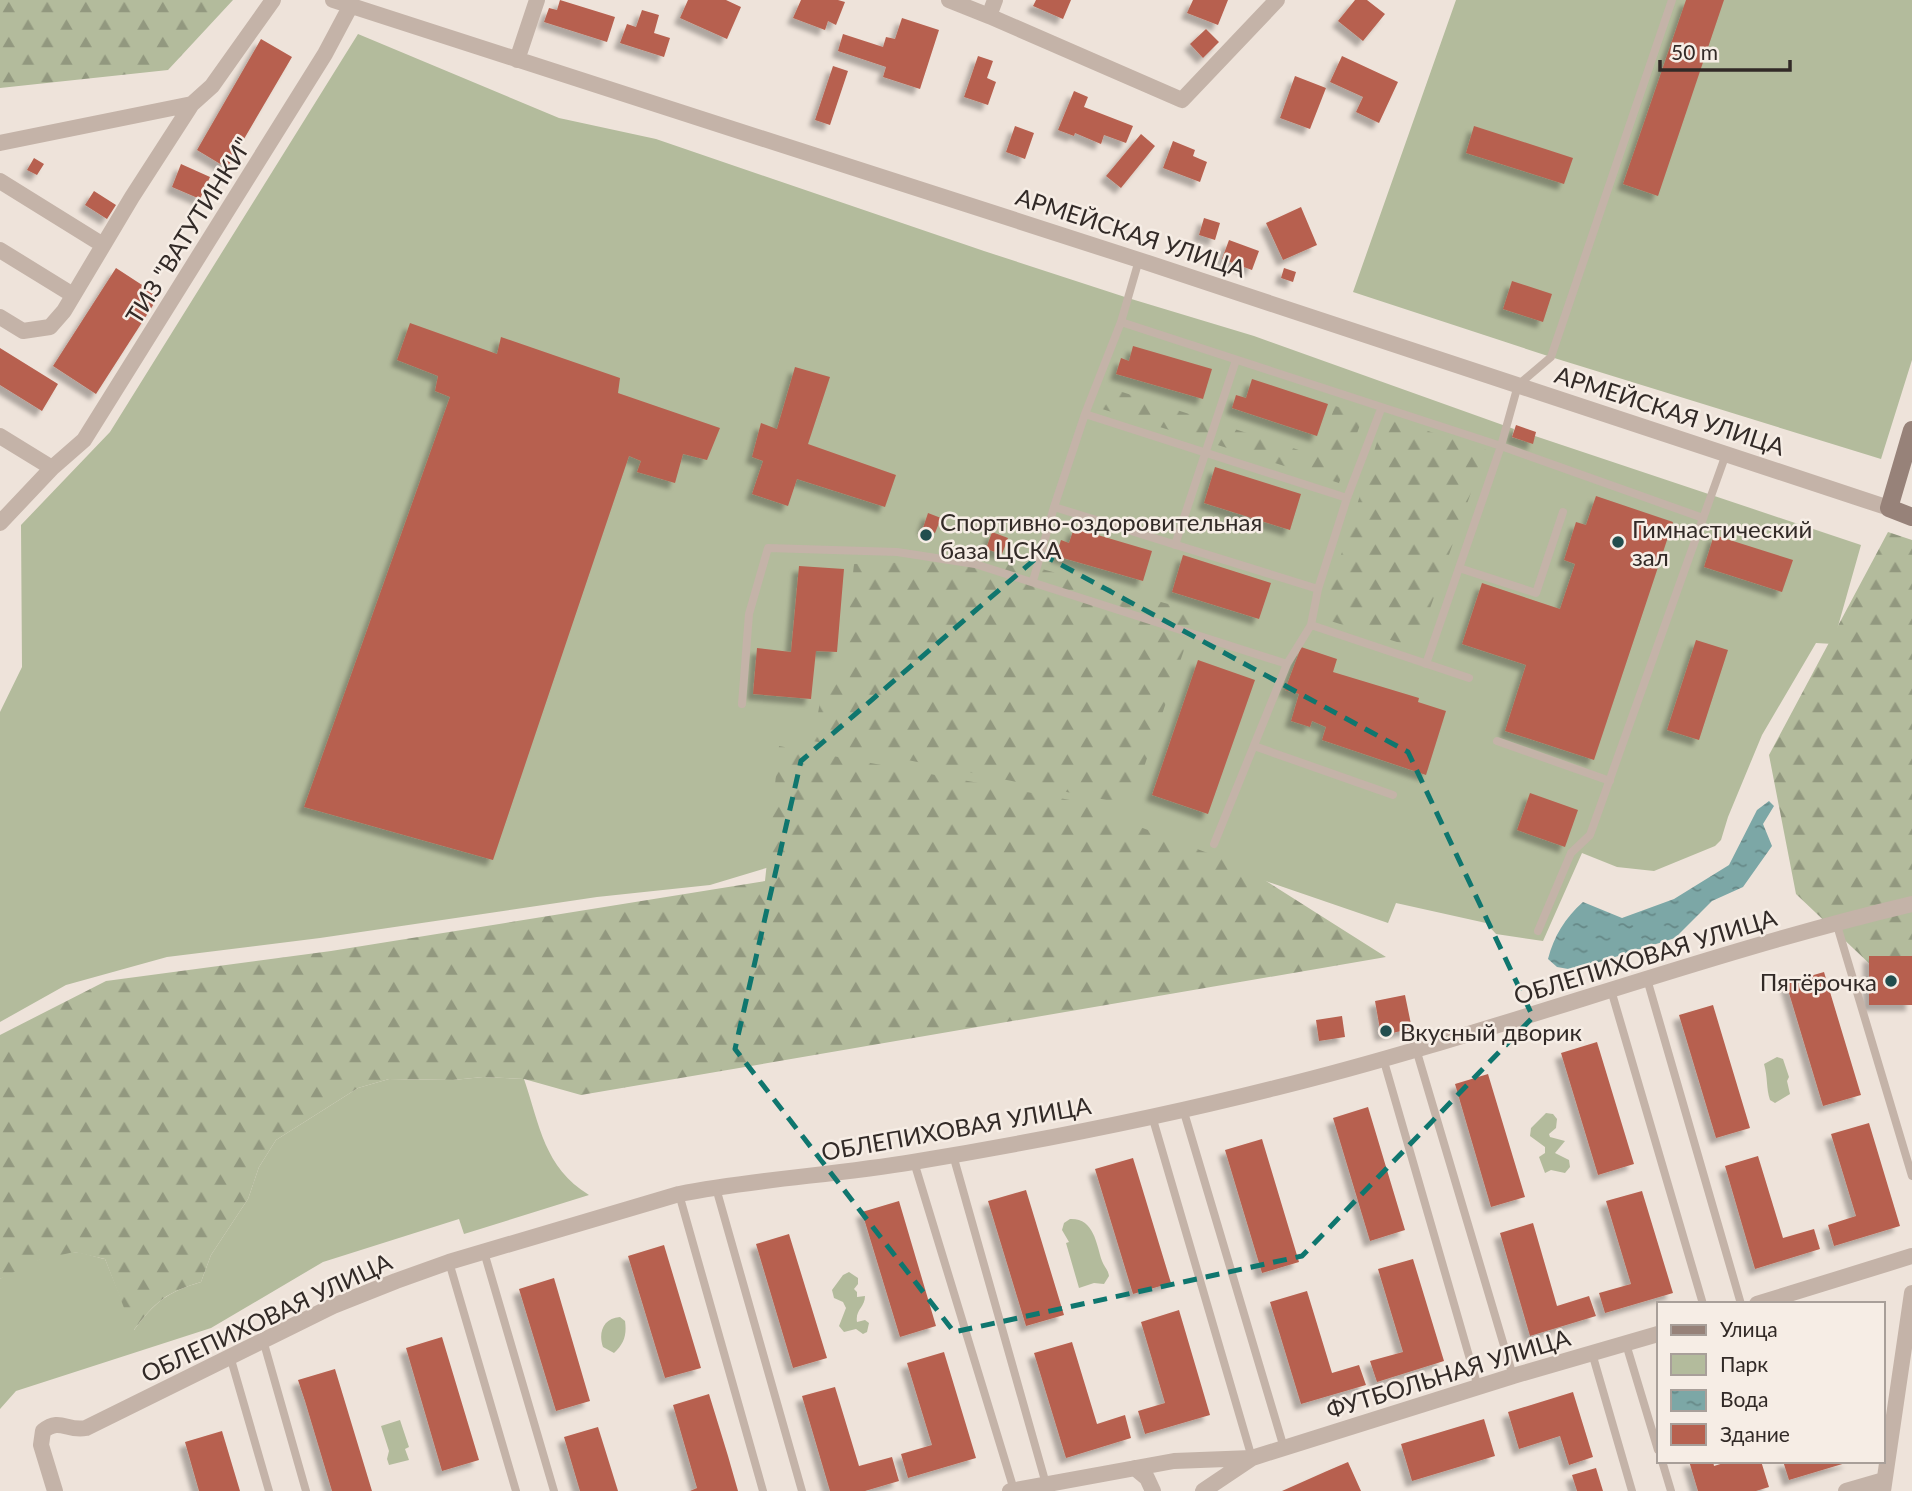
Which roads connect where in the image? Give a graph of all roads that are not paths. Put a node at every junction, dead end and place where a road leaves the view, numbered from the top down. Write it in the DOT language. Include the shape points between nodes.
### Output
graph roads {
  1 [pos="273,0"];
  2 [pos="333,0"];
  3 [pos="537,0"];
  4 [pos="949,0"];
  5 [pos="1277,0"];
  6 [pos="1672,0"];
  7 [pos="350,7"];
  8 [pos="992,8"];
  9 [pos="517,60"];
  10 [pos="192,104"];
  11 [pos="0,143"];
  12 [pos="0,181"];
  13 [pos="103,245"];
  14 [pos="0,250"];
  15 [pos="1139,260"];
  16 [pos="73,295"];
  17 [pos="0,317"];
  18 [pos="1121,322"];
  19 [pos="1236,360"];
  20 [pos="1518,385"];
  21 [pos="1381,409"];
  22 [pos="1085,414"];
  23 [pos="1912,430"];
  24 [pos="0,436"];
  25 [pos="1501,446"];
  26 [pos="1205,453"];
  27 [pos="1726,454"];
  28 [pos="52,468"];
  29 [pos="1347,498"];
  30 [pos="1054,507"];
  31 [pos="1889,509"];
  32 [pos="1563,512"];
  33 [pos="1912,517"];
  34 [pos="1703,518"];
  35 [pos="0,523"];
  36 [pos="1175,545"];
  37 [pos="1459,568"];
  38 [pos="1033,581"];
  39 [pos="1318,589"];
  40 [pos="1311,625"];
  41 [pos="1287,664"];
  42 [pos="1426,664"];
  43 [pos="1469,678"];
  44 [pos="742,704"];
  45 [pos="1497,741"];
  46 [pos="1254,746"];
  47 [pos="1610,781"];
  48 [pos="1393,795"];
  49 [pos="1214,844"];
  50 [pos="1912,904"];
  51 [pos="1836,922"];
  52 [pos="1538,930"];
  53 [pos="1647,979"];
  54 [pos="1611,990"];
  55 [pos="1416,1049"];
  56 [pos="1382,1058"];
  57 [pos="1183,1108"];
  58 [pos="1152,1116"];
  59 [pos="953,1154"];
  60 [pos="914,1162"];
  61 [pos="1912,1175"];
  62 [pos="716,1187"];
  63 [pos="679,1194"];
  64 [pos="484,1252"];
  65 [pos="1912,1256"];
  66 [pos="449,1262"];
  67 [pos="1912,1293"];
  68 [pos="1702,1302"];
  69 [pos="1740,1302"];
  70 [pos="1763,1302"];
  71 [pos="1657,1334"];
  72 [pos="263,1340"];
  73 [pos="1626,1344"];
  74 [pos="1591,1353"];
  75 [pos="230,1356"];
  76 [pos="1513,1376"];
  77 [pos="1478,1387"];
  78 [pos="1657,1447"];
  79 [pos="1284,1448"];
  80 [pos="1252,1458"];
  81 [pos="1663,1463"];
  82 [pos="1135,1468"];
  83 [pos="1046,1484"];
  84 [pos="1883,1485"];
  85 [pos="1018,1490"];
  86 [pos="55,1491"];
  87 [pos="269,1491"];
  88 [pos="306,1491"];
  89 [pos="516,1491"];
  90 [pos="554,1491"];
  91 [pos="764,1491"];
  92 [pos="802,1491"];
  93 [pos="1153,1491"];
  94 [pos="1203,1491"];
  95 [pos="1632,1491"];
  96 [pos="1671,1491"];
  97 [pos="1846,1491"];
  1 -- 10 [label="street" via="212,86"];
  2 -- 7 [label="street, АРМЕЙСКАЯ УЛИЦА"];
  3 -- 9 [label="street"];
  4 -- 8 [label="street"];
  5 -- 8 [label="street" via="1182,100"];
  6 -- 20 [label="lane" via="1551,357"];
  7 -- 9 [label="street, АРМЕЙСКАЯ УЛИЦА"];
  7 -- 28 [label="street, ТИЗ \"ВАТУТИНКИ\"" via="84,440"];
  9 -- 15 [label="street, АРМЕЙСКАЯ УЛИЦА"];
  10 -- 11 [label="street"];
  10 -- 13 [label="street"];
  12 -- 13 [label="street"];
  13 -- 16 [label="street"];
  14 -- 16 [label="street"];
  15 -- 18 [label="lane"];
  15 -- 20 [label="street, АРМЕЙСКАЯ УЛИЦА"];
  16 -- 17 [label="street" via="50,327 23,331"];
  18 -- 19 [label="lane"];
  18 -- 22 [label="lane"];
  19 -- 21 [label="lane"];
  19 -- 26 [label="lane"];
  20 -- 25 [label="lane"];
  20 -- 27 [label="street, АРМЕЙСКАЯ УЛИЦА"];
  21 -- 25 [label="lane"];
  21 -- 29 [label="lane"];
  22 -- 26 [label="lane"];
  22 -- 30 [label="lane"];
  23 -- 31 [label="street"];
  24 -- 28 [label="street"];
  25 -- 34 [label="lane"];
  25 -- 37 [label="lane"];
  26 -- 29 [label="lane"];
  26 -- 36 [label="lane"];
  27 -- 31 [label="street, АРМЕЙСКАЯ УЛИЦА"];
  27 -- 34 [label="lane"];
  28 -- 35 [label="street, ТИЗ \"ВАТУТИНКИ\""];
  29 -- 39 [label="lane"];
  30 -- 36 [label="lane"];
  30 -- 38 [label="lane"];
  31 -- 33 [label="street, АРМЕЙСКАЯ УЛИЦА"];
  32 -- 37 [label="lane" via="1536,593"];
  34 -- 47 [label="lane"];
  36 -- 39 [label="lane"];
  37 -- 42 [label="lane"];
  38 -- 41 [label="lane"];
  38 -- 44 [label="lane" via="975,564 897,552 768,548 749,614"];
  39 -- 40 [label="lane"];
  40 -- 41 [label="lane"];
  40 -- 42 [label="lane"];
  41 -- 46 [label="lane"];
  42 -- 43 [label="lane"];
  45 -- 47 [label="lane"];
  46 -- 48 [label="lane"];
  46 -- 49 [label="lane"];
  47 -- 52 [label="lane" via="1590,835 1571,853"];
  50 -- 51 [label="street, ОБЛЕПИХОВАЯ УЛИЦА"];
  51 -- 53 [label="street, ОБЛЕПИХОВАЯ УЛИЦА"];
  51 -- 61 [label="lane"];
  53 -- 54 [label="street, ОБЛЕПИХОВАЯ УЛИЦА"];
  53 -- 69 [label="lane"];
  54 -- 55 [label="street, ОБЛЕПИХОВАЯ УЛИЦА"];
  54 -- 68 [label="lane"];
  55 -- 56 [label="street, ОБЛЕПИХОВАЯ УЛИЦА"];
  55 -- 76 [label="lane"];
  56 -- 57 [label="street, ОБЛЕПИХОВАЯ УЛИЦА"];
  56 -- 77 [label="lane"];
  57 -- 58 [label="street, ОБЛЕПИХОВАЯ УЛИЦА"];
  57 -- 79 [label="lane"];
  58 -- 59 [label="street, ОБЛЕПИХОВАЯ УЛИЦА"];
  58 -- 80 [label="lane"];
  59 -- 60 [label="street, ОБЛЕПИХОВАЯ УЛИЦА"];
  59 -- 83 [label="lane"];
  60 -- 62 [label="street, ОБЛЕПИХОВАЯ УЛИЦА"];
  60 -- 85 [label="lane"];
  62 -- 63 [label="street, ОБЛЕПИХОВАЯ УЛИЦА"];
  62 -- 92 [label="lane"];
  63 -- 64 [label="street, ОБЛЕПИХОВАЯ УЛИЦА"];
  63 -- 91 [label="lane"];
  64 -- 66 [label="street, ОБЛЕПИХОВАЯ УЛИЦА"];
  64 -- 90 [label="lane"];
  65 -- 70 [label="street"];
  66 -- 72 [label="street, ОБЛЕПИХОВАЯ УЛИЦА" via="333,1306"];
  66 -- 89 [label="lane"];
  67 -- 84 [label="street"];
  71 -- 73 [label="street, ФУТБОЛЬНАЯ УЛИЦА"];
  72 -- 75 [label="street, ОБЛЕПИХОВАЯ УЛИЦА"];
  72 -- 88 [label="lane"];
  73 -- 74 [label="street, ФУТБОЛЬНАЯ УЛИЦА"];
  73 -- 78 [label="lane"];
  74 -- 76 [label="street, ФУТБОЛЬНАЯ УЛИЦА"];
  74 -- 95 [label="lane"];
  75 -- 86 [label="street, ОБЛЕПИХОВАЯ УЛИЦА" via="86,1428 51,1424 43,1431 41,1445"];
  75 -- 87 [label="lane"];
  76 -- 77 [label="street, ФУТБОЛЬНАЯ УЛИЦА"];
  77 -- 79 [label="street, ФУТБОЛЬНАЯ УЛИЦА"];
  79 -- 80 [label="street, ФУТБОЛЬНАЯ УЛИЦА"];
  80 -- 82 [label="street, ФУТБОЛЬНАЯ УЛИЦА" via="1174,1461"];
  80 -- 94 [label="street, ФУТБОЛЬНАЯ УЛИЦА"];
  81 -- 96 [label="lane"];
  82 -- 83 [label="street, ФУТБОЛЬНАЯ УЛИЦА"];
  82 -- 93 [label="street"];
  83 -- 85 [label="street, ФУТБОЛЬНАЯ УЛИЦА"];
  84 -- 97 [label="street"];
}
